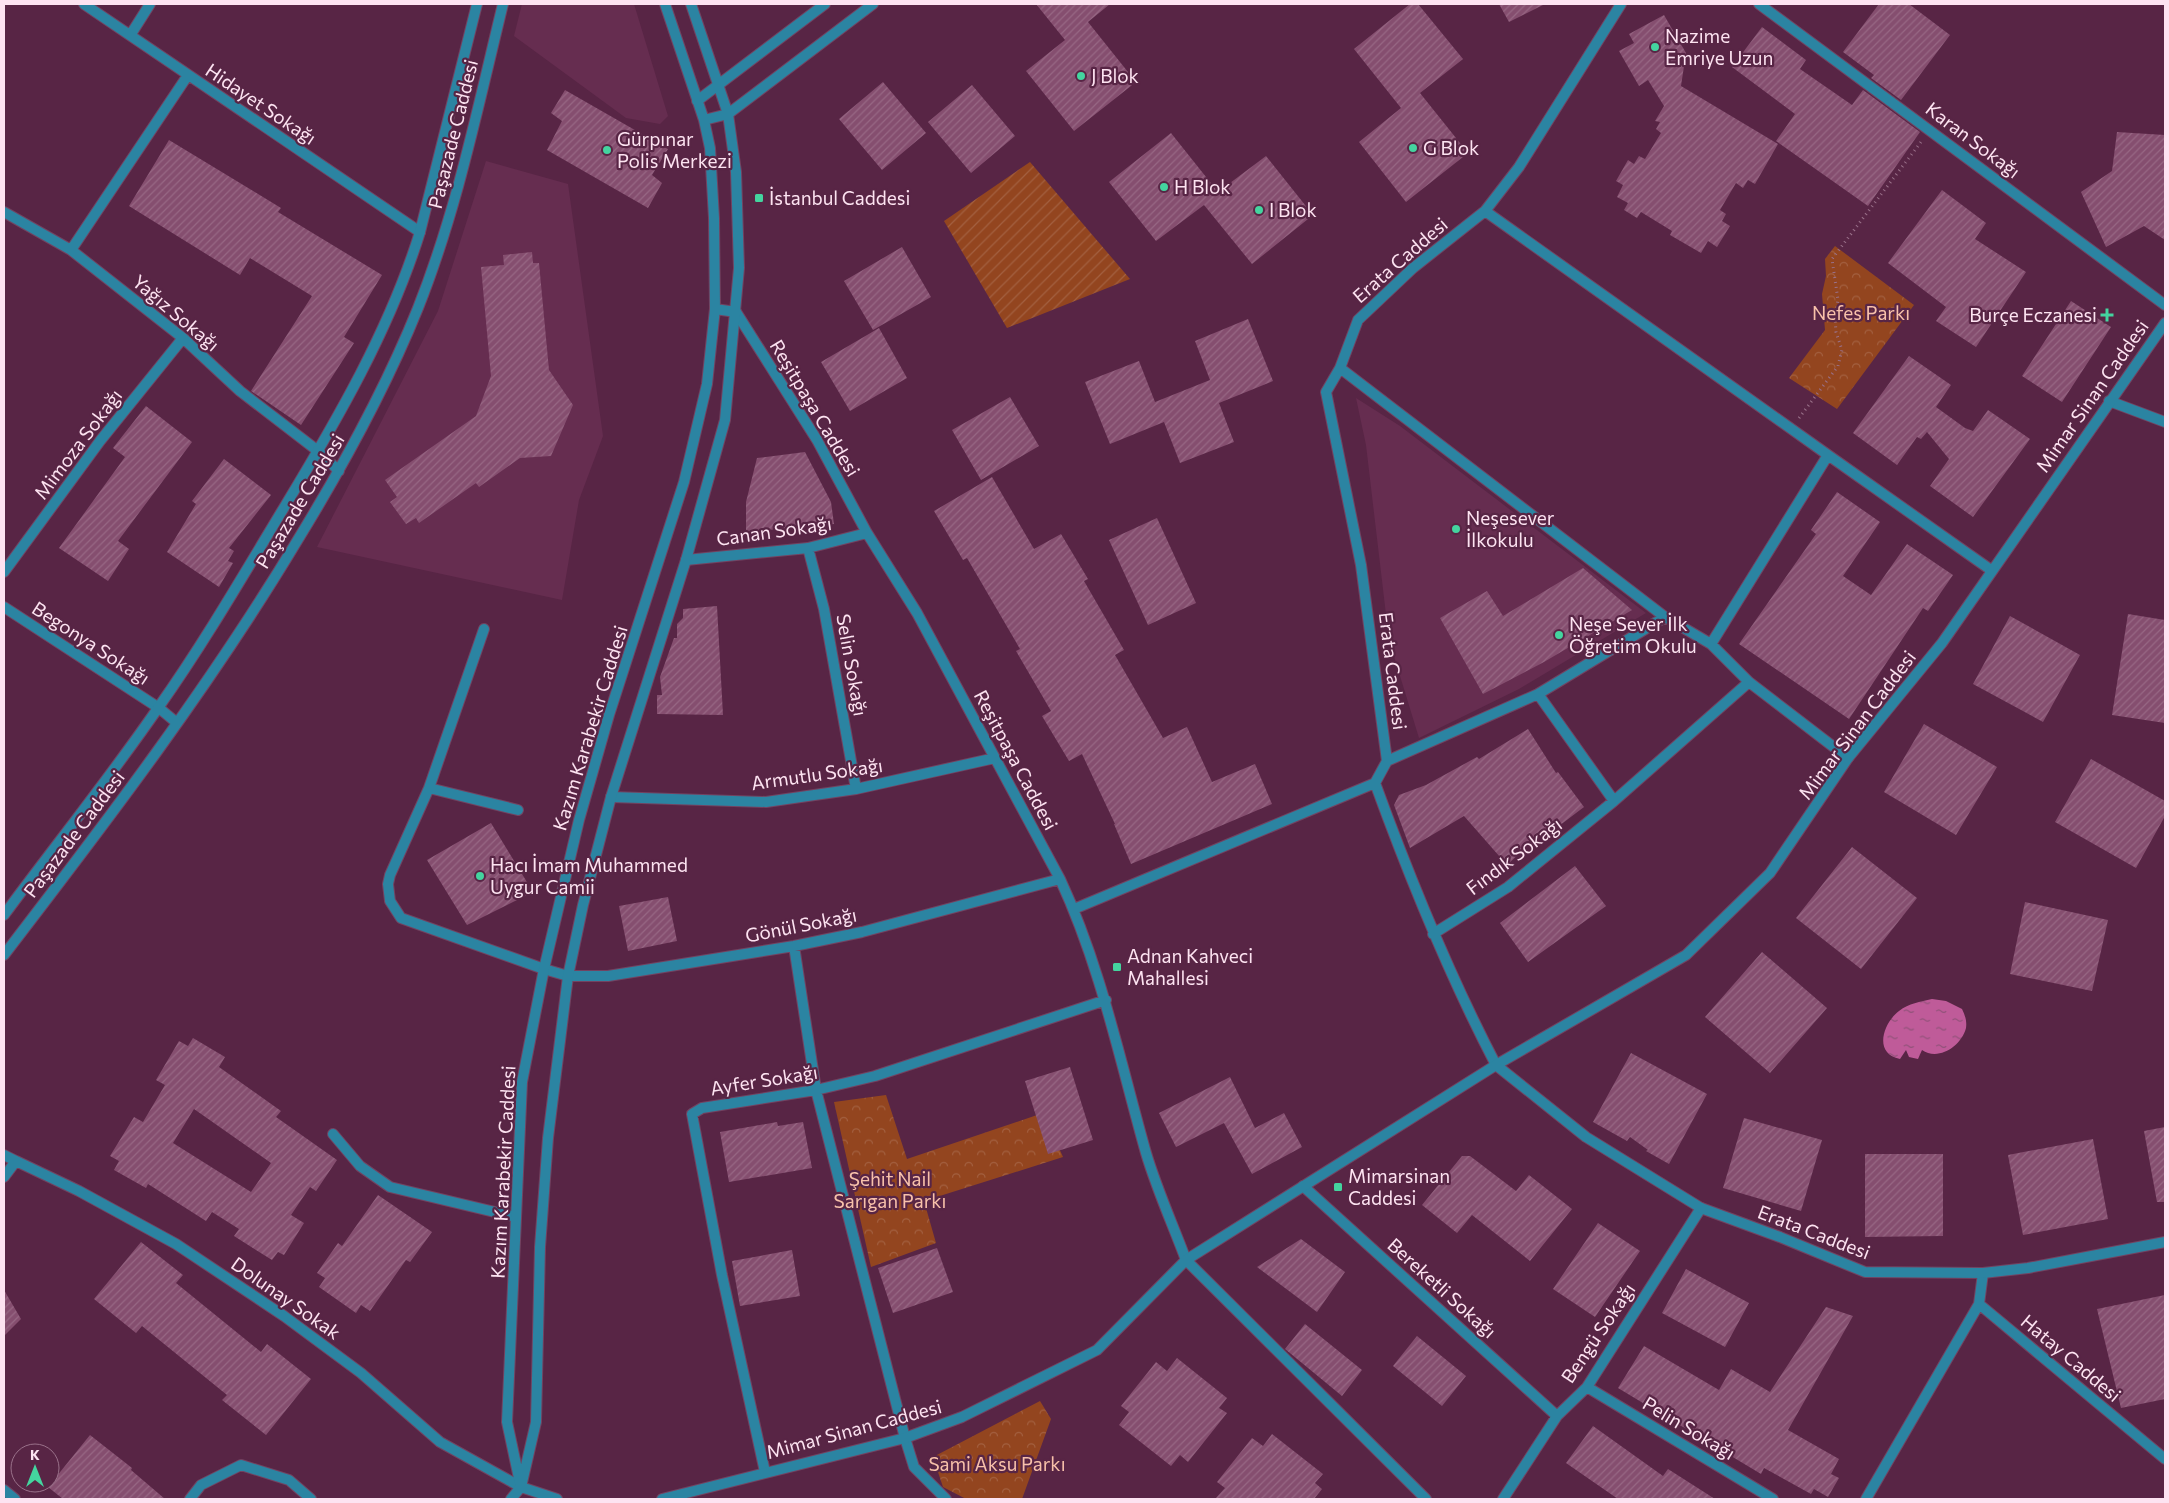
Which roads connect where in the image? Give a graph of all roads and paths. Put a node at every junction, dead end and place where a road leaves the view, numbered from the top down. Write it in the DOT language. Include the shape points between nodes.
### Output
graph roads {
  1 [pos="84,4"];
  2 [pos="150,4"];
  3 [pos="477,4"];
  4 [pos="503,4"];
  5 [pos="665,4"];
  6 [pos="691,4"];
  7 [pos="824,4"];
  8 [pos="873,4"];
  9 [pos="1621,4"];
  10 [pos="1759,4"];
  11 [pos="131,34"];
  12 [pos="188,76"];
  13 [pos="720,86"];
  14 [pos="697,101"];
  15 [pos="728,114"];
  16 [pos="704,120"];
  17 [pos="1930,131"];
  18 [pos="1485,211"];
  19 [pos="4,212"];
  20 [pos="420,232"];
  21 [pos="71,250"];
  22 [pos="2165,305"];
  23 [pos="715,309"];
  24 [pos="736,312"];
  25 [pos="2165,323"];
  26 [pos="183,338"];
  27 [pos="1340,368"];
  28 [pos="2108,401"];
  29 [pos="2165,422"];
  30 [pos="1790,428"];
  31 [pos="318,451"];
  32 [pos="1828,455"];
  33 [pos="340,472"];
  34 [pos="867,533"];
  35 [pos="808,548"];
  36 [pos="686,560"];
  37 [pos="1991,570"];
  38 [pos="4,572"];
  39 [pos="4,607"];
  40 [pos="1665,617"];
  41 [pos="484,629"];
  42 [pos="1711,644"];
  43 [pos="1749,682"];
  44 [pos="1538,694"];
  45 [pos="158,708"];
  46 [pos="177,723"];
  47 [pos="995,758"];
  48 [pos="1848,758"];
  49 [pos="1387,762"];
  50 [pos="1375,783"];
  51 [pos="429,788"];
  52 [pos="856,789"];
  53 [pos="611,797"];
  54 [pos="1614,802"];
  55 [pos="518,810"];
  56 [pos="1060,878"];
  57 [pos="1074,909"];
  58 [pos="4,915"];
  59 [pos="1433,934"];
  60 [pos="794,946"];
  61 [pos="4,955"];
  62 [pos="544,969"];
  63 [pos="568,976"];
  64 [pos="1106,1000"];
  65 [pos="1496,1065"];
  66 [pos="816,1090"];
  67 [pos="333,1134"];
  68 [pos="4,1155"];
  69 [pos="16,1161"];
  70 [pos="4,1177"];
  71 [pos="1303,1186"];
  72 [pos="1701,1208"];
  73 [pos="516,1217"];
  74 [pos="2165,1242"];
  75 [pos="1186,1260"];
  76 [pos="1983,1273"];
  77 [pos="1979,1304"];
  78 [pos="1587,1386"];
  79 [pos="1557,1416"];
  80 [pos="905,1438"];
  81 [pos="2165,1459"];
  82 [pos="765,1472"];
  83 [pos="521,1487"];
  84 [pos="4,1490"];
  85 [pos="15,1499"];
  86 [pos="190,1499"];
  87 [pos="311,1499"];
  88 [pos="510,1499"];
  89 [pos="557,1499"];
  90 [pos="662,1499"];
  91 [pos="946,1499"];
  92 [pos="1426,1499"];
  93 [pos="1503,1499"];
  94 [pos="1773,1499"];
  95 [pos="1866,1499"];
  1 -- 11 [label="street, Hidayet Sokağı"];
  2 -- 11 [label="street"];
  3 -- 20 [label="street, Paşazade Caddesi"];
  4 -- 33 [label="street, Paşazade Caddesi" via="443,240 417,310 378,398"];
  5 -- 14 [label="street, Kazım Karabekir Caddesi"];
  6 -- 13 [label="street"];
  7 -- 13 [label="street"];
  8 -- 15 [label="street"];
  9 -- 18 [label="street, Erata Caddesi" via="1520,167"];
  10 -- 17 [label="street, Karan Sokağı"];
  11 -- 12 [label="street, Hidayet Sokağı"];
  12 -- 20 [label="street, Hidayet Sokağı"];
  12 -- 21 [label="street"];
  13 -- 14 [label="street"];
  13 -- 15 [label="street"];
  14 -- 16 [label="street, Kazım Karabekir Caddesi"];
  15 -- 16 [label="street"];
  15 -- 24 [label="street" via="736,172 739,268"];
  16 -- 23 [label="street, Kazım Karabekir Caddesi" via="714,186"];
  17 -- 22 [label="street, Karan Sokağı"];
  17 -- 30 [label="path" via="1832,259 1838,300 1834,318 1842,350 1838,366 1825,386"];
  18 -- 27 [label="street, Erata Caddesi" via="1413,268 1358,320"];
  18 -- 30 [label="street"];
  19 -- 21 [label="street, Yağız Sokağı"];
  20 -- 31 [label="street, Paşazade Caddesi" via="409,268 371,350"];
  21 -- 26 [label="street, Yağız Sokağı"];
  23 -- 24 [label="street"];
  23 -- 62 [label="street, Kazım Karabekir Caddesi" via="707,384 684,482 609,715 579,820"];
  24 -- 34 [label="street, Reşitpaşa Caddesi" via="818,440"];
  24 -- 36 [label="street" via="725,420"];
  25 -- 28 [label="street, Mimar Sinan Caddesi"];
  26 -- 31 [label="street, Yağız Sokağı" via="240,391"];
  26 -- 38 [label="street, Mimoza Sokağı" via="100,441"];
  27 -- 40 [label="street"];
  27 -- 49 [label="street, Erata Caddesi" via="1326,392 1361,565"];
  28 -- 29 [label="street"];
  28 -- 37 [label="street, Mimar Sinan Caddesi"];
  30 -- 32 [label="street"];
  31 -- 33 [label="street, Yağız Sokağı"];
  31 -- 45 [label="street, Paşazade Caddesi"];
  32 -- 37 [label="street"];
  32 -- 42 [label="street"];
  33 -- 46 [label="street, Paşazade Caddesi" via="264,596"];
  34 -- 35 [label="street, Canan Sokağı"];
  34 -- 47 [label="street, Reşitpaşa Caddesi" via="917,613"];
  35 -- 36 [label="street, Canan Sokağı"];
  35 -- 52 [label="street, Selin Sokağı" via="824,609"];
  36 -- 53 [label="street"];
  37 -- 48 [label="street, Mimar Sinan Caddesi" via="1942,643"];
  39 -- 45 [label="street, Begonya Sokağı"];
  40 -- 42 [label="street"];
  40 -- 44 [label="street"];
  41 -- 51 [label="street, Gönül Sokağı"];
  42 -- 43 [label="street"];
  43 -- 48 [label="street"];
  43 -- 54 [label="street, Fındık Sokağı"];
  44 -- 49 [label="street"];
  44 -- 54 [label="street"];
  45 -- 46 [label="street, Begonya Sokağı"];
  45 -- 58 [label="street, Paşazade Caddesi"];
  46 -- 61 [label="street, Paşazade Caddesi" via="125,797"];
  47 -- 52 [label="street, Armutlu Sokağı"];
  47 -- 56 [label="street, Reşitpaşa Caddesi"];
  48 -- 65 [label="street, Mimar Sinan Caddesi" via="1770,873 1686,955"];
  49 -- 50 [label="street"];
  50 -- 57 [label="street"];
  50 -- 59 [label="street"];
  51 -- 55 [label="street"];
  51 -- 62 [label="street, Gönül Sokağı" via="390,875 388,893 395,910 402,918"];
  52 -- 53 [label="street, Armutlu Sokağı" via="766,802"];
  53 -- 63 [label="street"];
  54 -- 59 [label="street, Fındık Sokağı" via="1508,887"];
  56 -- 57 [label="street, Reşitpaşa Caddesi"];
  56 -- 60 [label="street, Gönül Sokağı" via="862,932"];
  57 -- 64 [label="street, Reşitpaşa Caddesi"];
  59 -- 65 [label="street"];
  60 -- 63 [label="street, Gönül Sokağı" via="608,976"];
  60 -- 66 [label="street"];
  62 -- 63 [label="street, Gönül Sokağı"];
  62 -- 73 [label="street, Kazım Karabekir Caddesi" via="522,1082"];
  63 -- 83 [label="street" via="548,1138 540,1247 536,1422"];
  64 -- 66 [label="street, Ayfer Sokağı" via="875,1076"];
  64 -- 75 [label="street, Reşitpaşa Caddesi" via="1147,1155"];
  65 -- 71 [label="street, Mimar Sinan Caddesi"];
  65 -- 72 [label="street, Erata Caddesi" via="1586,1137"];
  66 -- 80 [label="street"];
  66 -- 82 [label="street, Ayfer Sokağı" via="702,1108 692,1114 722,1274"];
  67 -- 73 [label="street" via="360,1166 390,1187"];
  68 -- 69 [label="street, Dolunay Sokak"];
  69 -- 70 [label="street"];
  69 -- 83 [label="street, Dolunay Sokak" via="176,1244 361,1373 440,1442"];
  71 -- 75 [label="street, Mimar Sinan Caddesi"];
  71 -- 79 [label="street, Bereketli Sokağı"];
  72 -- 76 [label="street, Erata Caddesi" via="1865,1272"];
  72 -- 78 [label="street, Bengü Sokağı"];
  73 -- 83 [label="street, Kazım Karabekir Caddesi" via="507,1422"];
  74 -- 76 [label="street, Erata Caddesi" via="2028,1268"];
  75 -- 80 [label="street, Mimar Sinan Caddesi" via="1097,1350 962,1417"];
  75 -- 92 [label="street"];
  76 -- 77 [label="street"];
  77 -- 81 [label="street, Hatay Caddesi"];
  77 -- 95 [label="street"];
  78 -- 79 [label="street, Bengü Sokağı"];
  78 -- 94 [label="street, Pelin Sokağı"];
  79 -- 93 [label="street, Bengü Sokağı"];
  80 -- 82 [label="street, Mimar Sinan Caddesi"];
  80 -- 91 [label="street" via="914,1467"];
  82 -- 90 [label="street, Mimar Sinan Caddesi"];
  83 -- 88 [label="street"];
  83 -- 89 [label="street"];
  84 -- 85 [label="street"];
  86 -- 87 [label="street" via="201,1486 241,1465 288,1480"];
}
